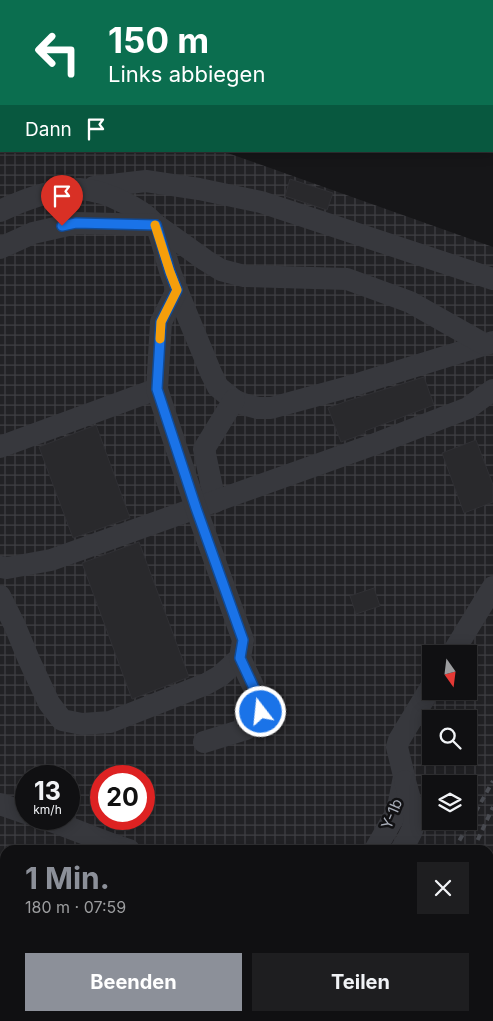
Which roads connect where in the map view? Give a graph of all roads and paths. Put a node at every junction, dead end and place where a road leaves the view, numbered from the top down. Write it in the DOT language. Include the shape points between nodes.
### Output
graph roads {
  1 [pos="80,189"];
  2 [pos="0,211"];
  3 [pos="156,225"];
  4 [pos="0,248"];
  5 [pos="493,279"];
  6 [pos="177,290"];
  7 [pos="488,343"];
  8 [pos="157,389"];
  9 [pos="493,390"];
  10 [pos="234,400"];
  11 [pos="0,447"];
  12 [pos="205,505"];
  13 [pos="0,567"];
  14 [pos="493,587"];
  15 [pos="0,596"];
  16 [pos="8,629"];
  17 [pos="458,645"];
  18 [pos="240,658"];
  19 [pos="423,700"];
  20 [pos="204,742"];
  21 [pos="404,776"];
  22 [pos="0,804"];
  23 [pos="15,809"];
  24 [pos="76,830"];
  25 [pos="109,845"];
  26 [pos="378,845"];
  27 [pos="404,845"];
  1 -- 2 [label="street" via="36,196"];
  1 -- 3 [label="street" via="109,194 129,204"];
  1 -- 5 [label="street" via="146,181 217,192 261,202"];
  3 -- 4 [label="street" via="76,223 33,233"];
  3 -- 6 [label="street"];
  3 -- 7 [label="street" via="221,270 244,276 347,279 410,302"];
  6 -- 8 [label="street" via="161,322"];
  6 -- 10 [label="street" via="218,388"];
  7 -- 10 [label="street" via="271,408 258,408"];
  8 -- 11 [label="street"];
  8 -- 12 [label="street"];
  9 -- 12 [label="street" via="468,408"];
  10 -- 12 [label="street" via="204,449"];
  12 -- 13 [label="street" via="51,560"];
  12 -- 18 [label="street" via="243,640"];
  14 -- 17 [label="street"];
  15 -- 16 [label="street"];
  16 -- 18 [label="street" via="29,660 49,703 62,720 82,724 110,722 206,684"];
  18 -- 20 [label="street" via="260,701 261,712 256,722 246,728"];
  19 -- 21 [label="street, Y-1b" via="397,747"];
  21 -- 26 [label="street, Y-1b" via="400,802"];
  21 -- 27 [label="street, Y-1b" via="415,823"];
  22 -- 23 [label="street"];
  24 -- 25 [label="street"];
}
